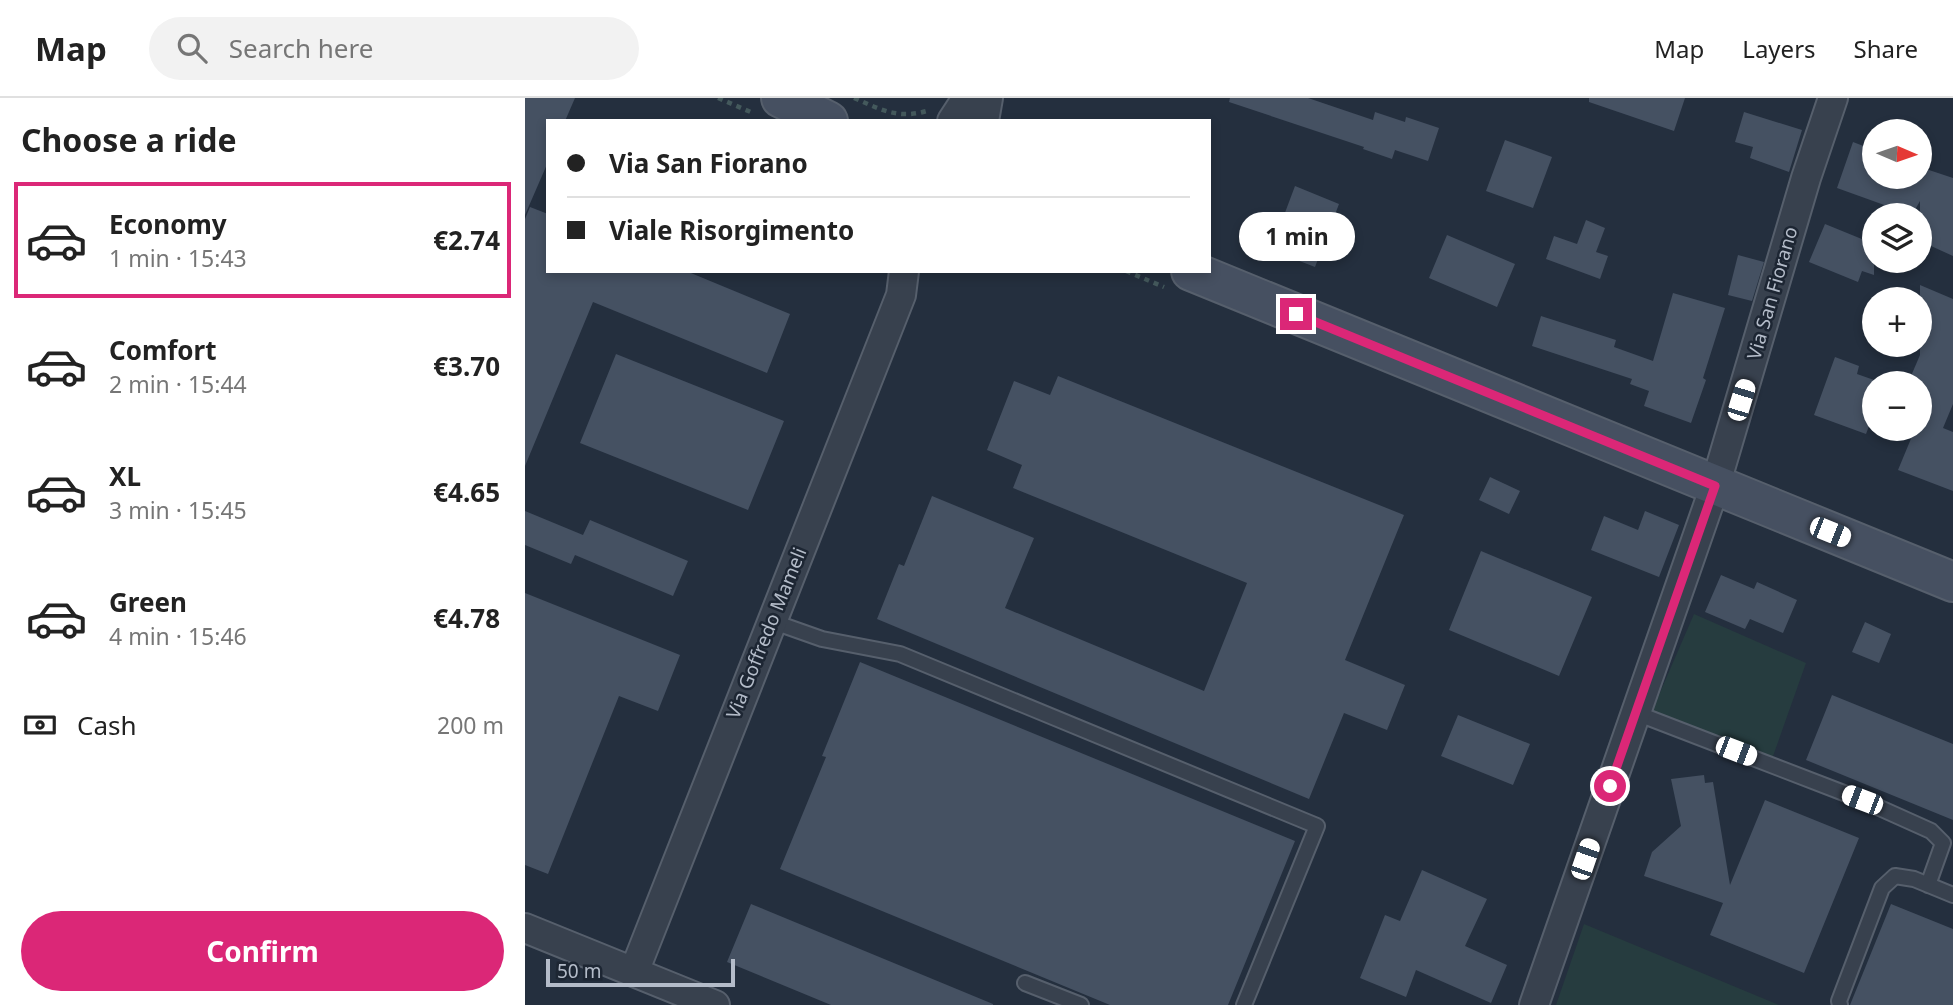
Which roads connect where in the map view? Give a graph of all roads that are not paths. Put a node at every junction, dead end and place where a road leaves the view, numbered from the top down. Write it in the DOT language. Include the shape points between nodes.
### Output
graph roads {
  1 [pos="967,98"];
  2 [pos="988,98"];
  3 [pos="1833,98"];
  4 [pos="771,107"];
  5 [pos="942,115"];
  6 [pos="829,119"];
  7 [pos="984,119"];
  8 [pos="1196,273"];
  9 [pos="903,283"];
  10 [pos="1715,486"];
  11 [pos="1953,582"];
  12 [pos="771,621"];
  13 [pos="1636,713"];
  14 [pos="1928,885"];
  15 [pos="1953,895"];
  16 [pos="525,928"];
  17 [pos="633,972"];
  18 [pos="1024,983"];
  19 [pos="715,1005"];
  20 [pos="1081,1005"];
  21 [pos="1244,1005"];
  22 [pos="1534,1005"];
  23 [pos="1840,1005"];
  1 -- 5 [label="street"];
  2 -- 7 [label="street"];
  3 -- 10 [label="street, Via San Fiorano"];
  4 -- 6 [label="street"];
  8 -- 10 [label="street"];
  9 -- 12 [label="street, Via Goffredo Mameli"];
  10 -- 11 [label="street"];
  10 -- 13 [label="street, Via San Fiorano"];
  12 -- 17 [label="street, Via Goffredo Mameli"];
  12 -- 21 [label="lane" via="822,639 899,654 1317,826"];
  13 -- 14 [label="lane" via="1931,831 1943,843"];
  13 -- 22 [label="street, Via San Fiorano"];
  14 -- 15 [label="lane"];
  14 -- 23 [label="lane" via="1895,876 1882,888"];
  16 -- 17 [label="street"];
  17 -- 19 [label="street"];
  18 -- 20 [label="lane"];
}
